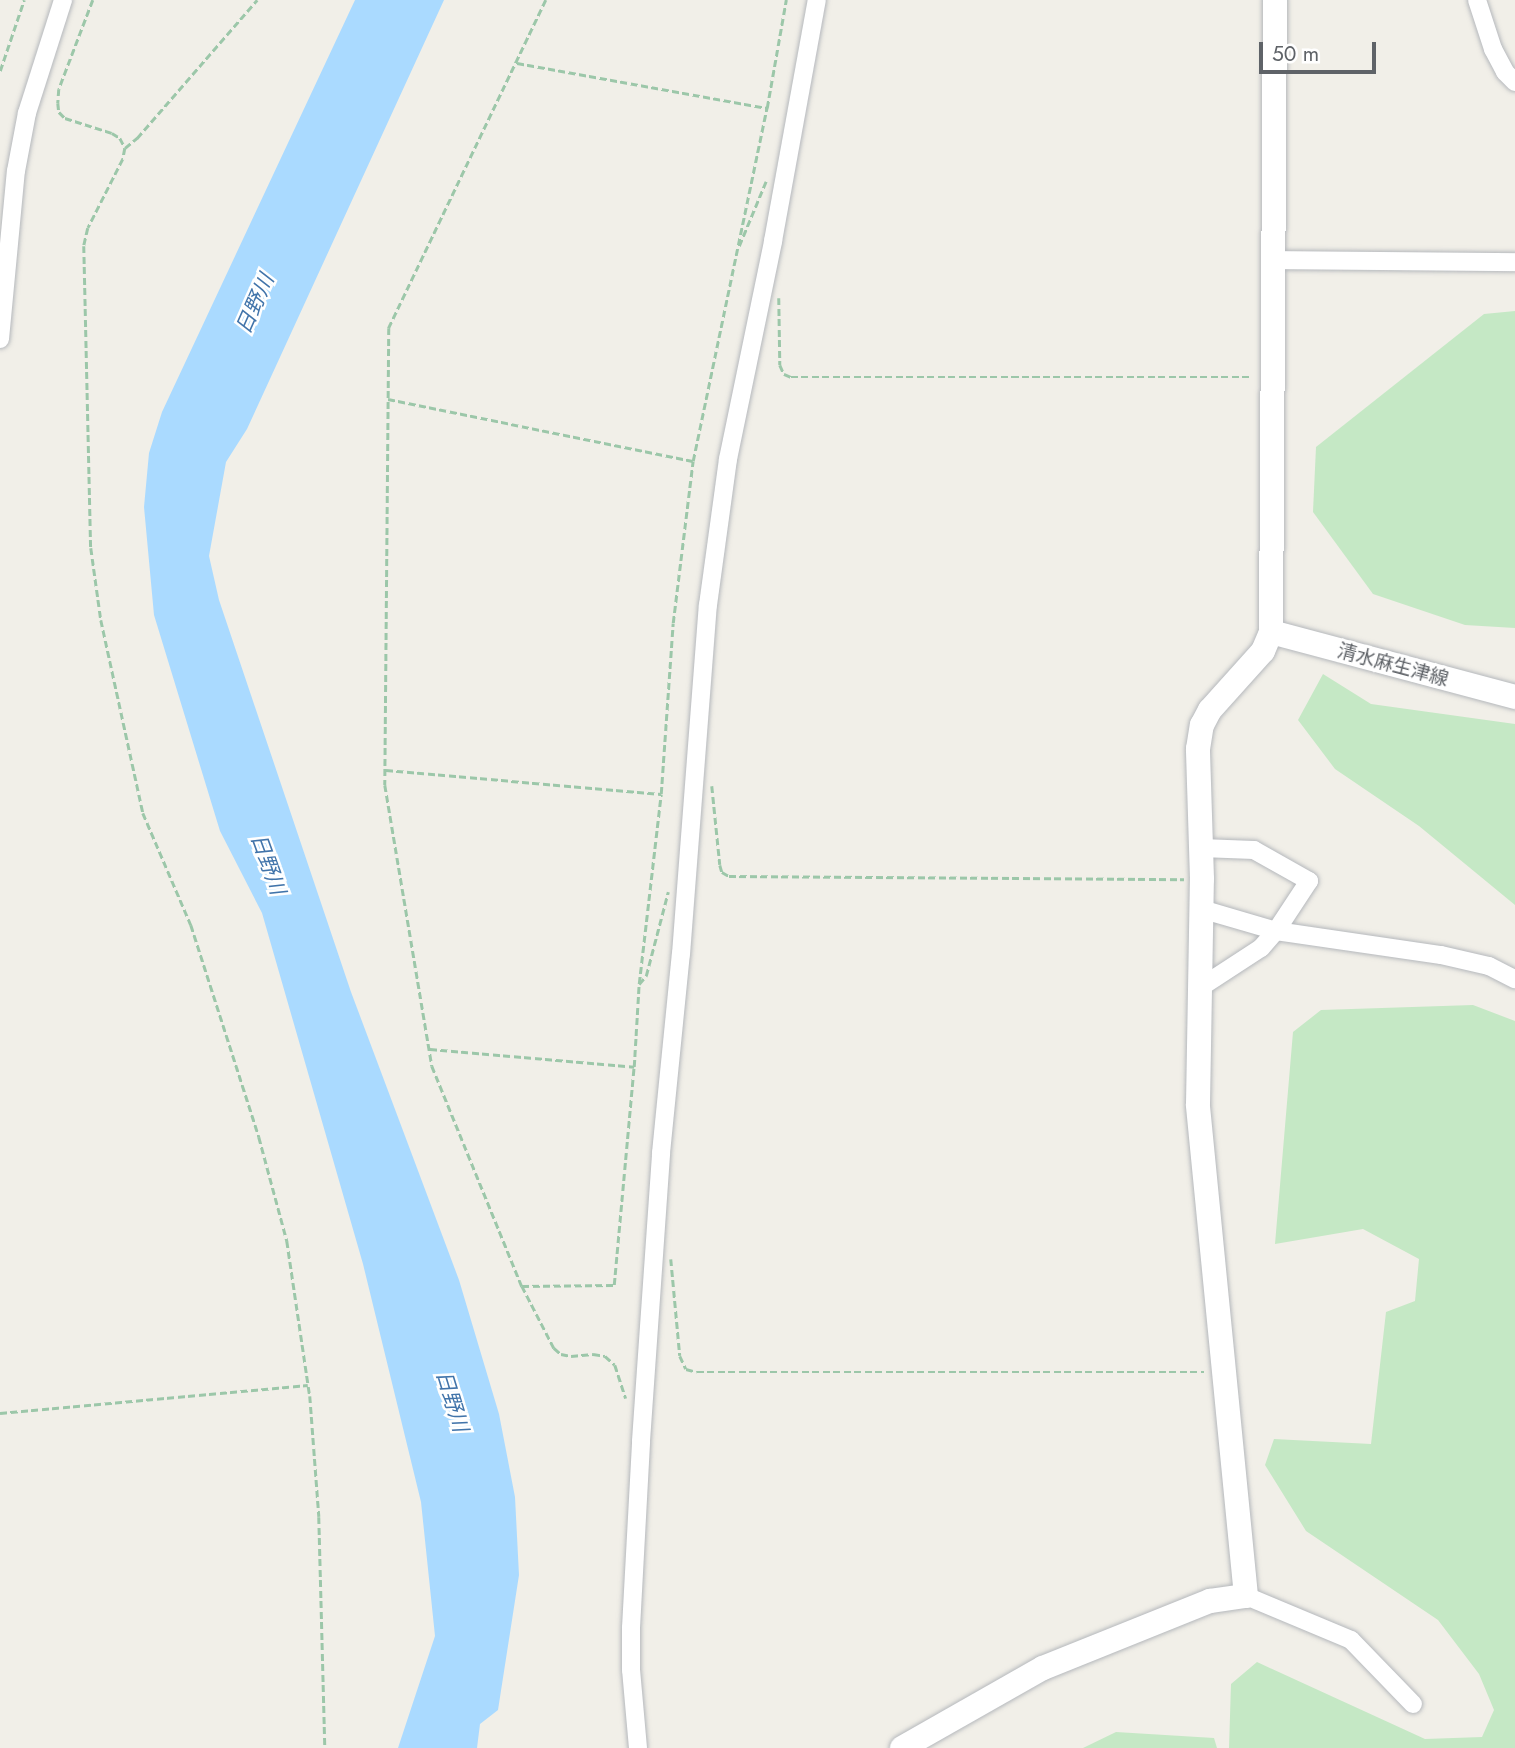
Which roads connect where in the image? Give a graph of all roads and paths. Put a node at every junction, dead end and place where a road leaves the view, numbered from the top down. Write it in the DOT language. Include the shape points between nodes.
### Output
graph roads {
  1 [pos="24,0"];
  2 [pos="63,0"];
  3 [pos="93,0"];
  4 [pos="257,0"];
  5 [pos="546,0"];
  6 [pos="786,0"];
  7 [pos="817,0"];
  8 [pos="1275,0"];
  9 [pos="1476,0"];
  10 [pos="517,63"];
  11 [pos="0,71"];
  12 [pos="1515,82"];
  13 [pos="767,108"];
  14 [pos="125,148"];
  15 [pos="1274,260"];
  16 [pos="1515,262"];
  17 [pos="779,295"];
  18 [pos="0,339"];
  19 [pos="1273,377"];
  20 [pos="388,398"];
  21 [pos="693,461"];
  22 [pos="1271,632"];
  23 [pos="1515,698"];
  24 [pos="385,770"];
  25 [pos="711,777"];
  26 [pos="661,794"];
  27 [pos="1201,848"];
  28 [pos="1202,879"];
  29 [pos="668,892"];
  30 [pos="1201,908"];
  31 [pos="1276,931"];
  32 [pos="1515,979"];
  33 [pos="639,984"];
  34 [pos="1198,989"];
  35 [pos="430,1049"];
  36 [pos="634,1067"];
  37 [pos="670,1248"];
  38 [pos="522,1286"];
  39 [pos="1225,1372"];
  40 [pos="308,1385"];
  41 [pos="628,1403"];
  42 [pos="0,1413"];
  43 [pos="1246,1596"];
  44 [pos="1413,1704"];
  45 [pos="325,1748"];
  46 [pos="638,1748"];
  47 [pos="902,1748"];
  1 -- 11 [label="path"];
  2 -- 18 [label="street" via="27,113 16,171"];
  3 -- 14 [label="path" via="59,89 59,112 112,133"];
  4 -- 14 [label="path"];
  5 -- 10 [label="path"];
  6 -- 13 [label="path"];
  7 -- 46 [label="street" via="728,459 708,605 641,1441 631,1642"];
  8 -- 15 [label="street"];
  9 -- 12 [label="street" via="1493,48"];
  10 -- 13 [label="path"];
  10 -- 20 [label="path" via="391,318"];
  13 -- 21 [label="path"];
  14 -- 40 [label="path" via="88,228 85,246 91,548 101,620 143,813 191,925 287,1241"];
  15 -- 16 [label="street"];
  15 -- 19 [label="street"];
  17 -- 19 [label="path" via="779,365 791,377"];
  19 -- 22 [label="street"];
  20 -- 21 [label="path"];
  20 -- 24 [label="path"];
  21 -- 26 [label="path" via="673,623"];
  22 -- 23 [label="street, 清水麻生津線"];
  22 -- 27 [label="street" via="1263,651 1202,725 1198,749"];
  24 -- 26 [label="path"];
  24 -- 35 [label="path"];
  25 -- 28 [label="path" via="720,865 729,876"];
  26 -- 33 [label="path"];
  27 -- 28 [label="street"];
  27 -- 31 [label="street" via="1254,850 1309,881"];
  28 -- 30 [label="street"];
  29 -- 33 [label="path" via="646,976"];
  30 -- 31 [label="street"];
  30 -- 34 [label="street"];
  31 -- 32 [label="street" via="1441,955 1489,966"];
  31 -- 34 [label="street" via="1261,948"];
  33 -- 36 [label="path"];
  34 -- 39 [label="street" via="1198,1104"];
  35 -- 36 [label="path"];
  35 -- 38 [label="path" via="432,1066"];
  36 -- 38 [label="path" via="614,1286"];
  37 -- 39 [label="path" via="680,1356 686,1369 697,1372"];
  38 -- 41 [label="path" via="554,1348 571,1356 604,1356 615,1365"];
  39 -- 43 [label="street"];
  40 -- 42 [label="path"];
  40 -- 45 [label="path" via="319,1517"];
  43 -- 44 [label="street" via="1352,1640"];
  43 -- 47 [label="street" via="1210,1601 1043,1668"];
}
